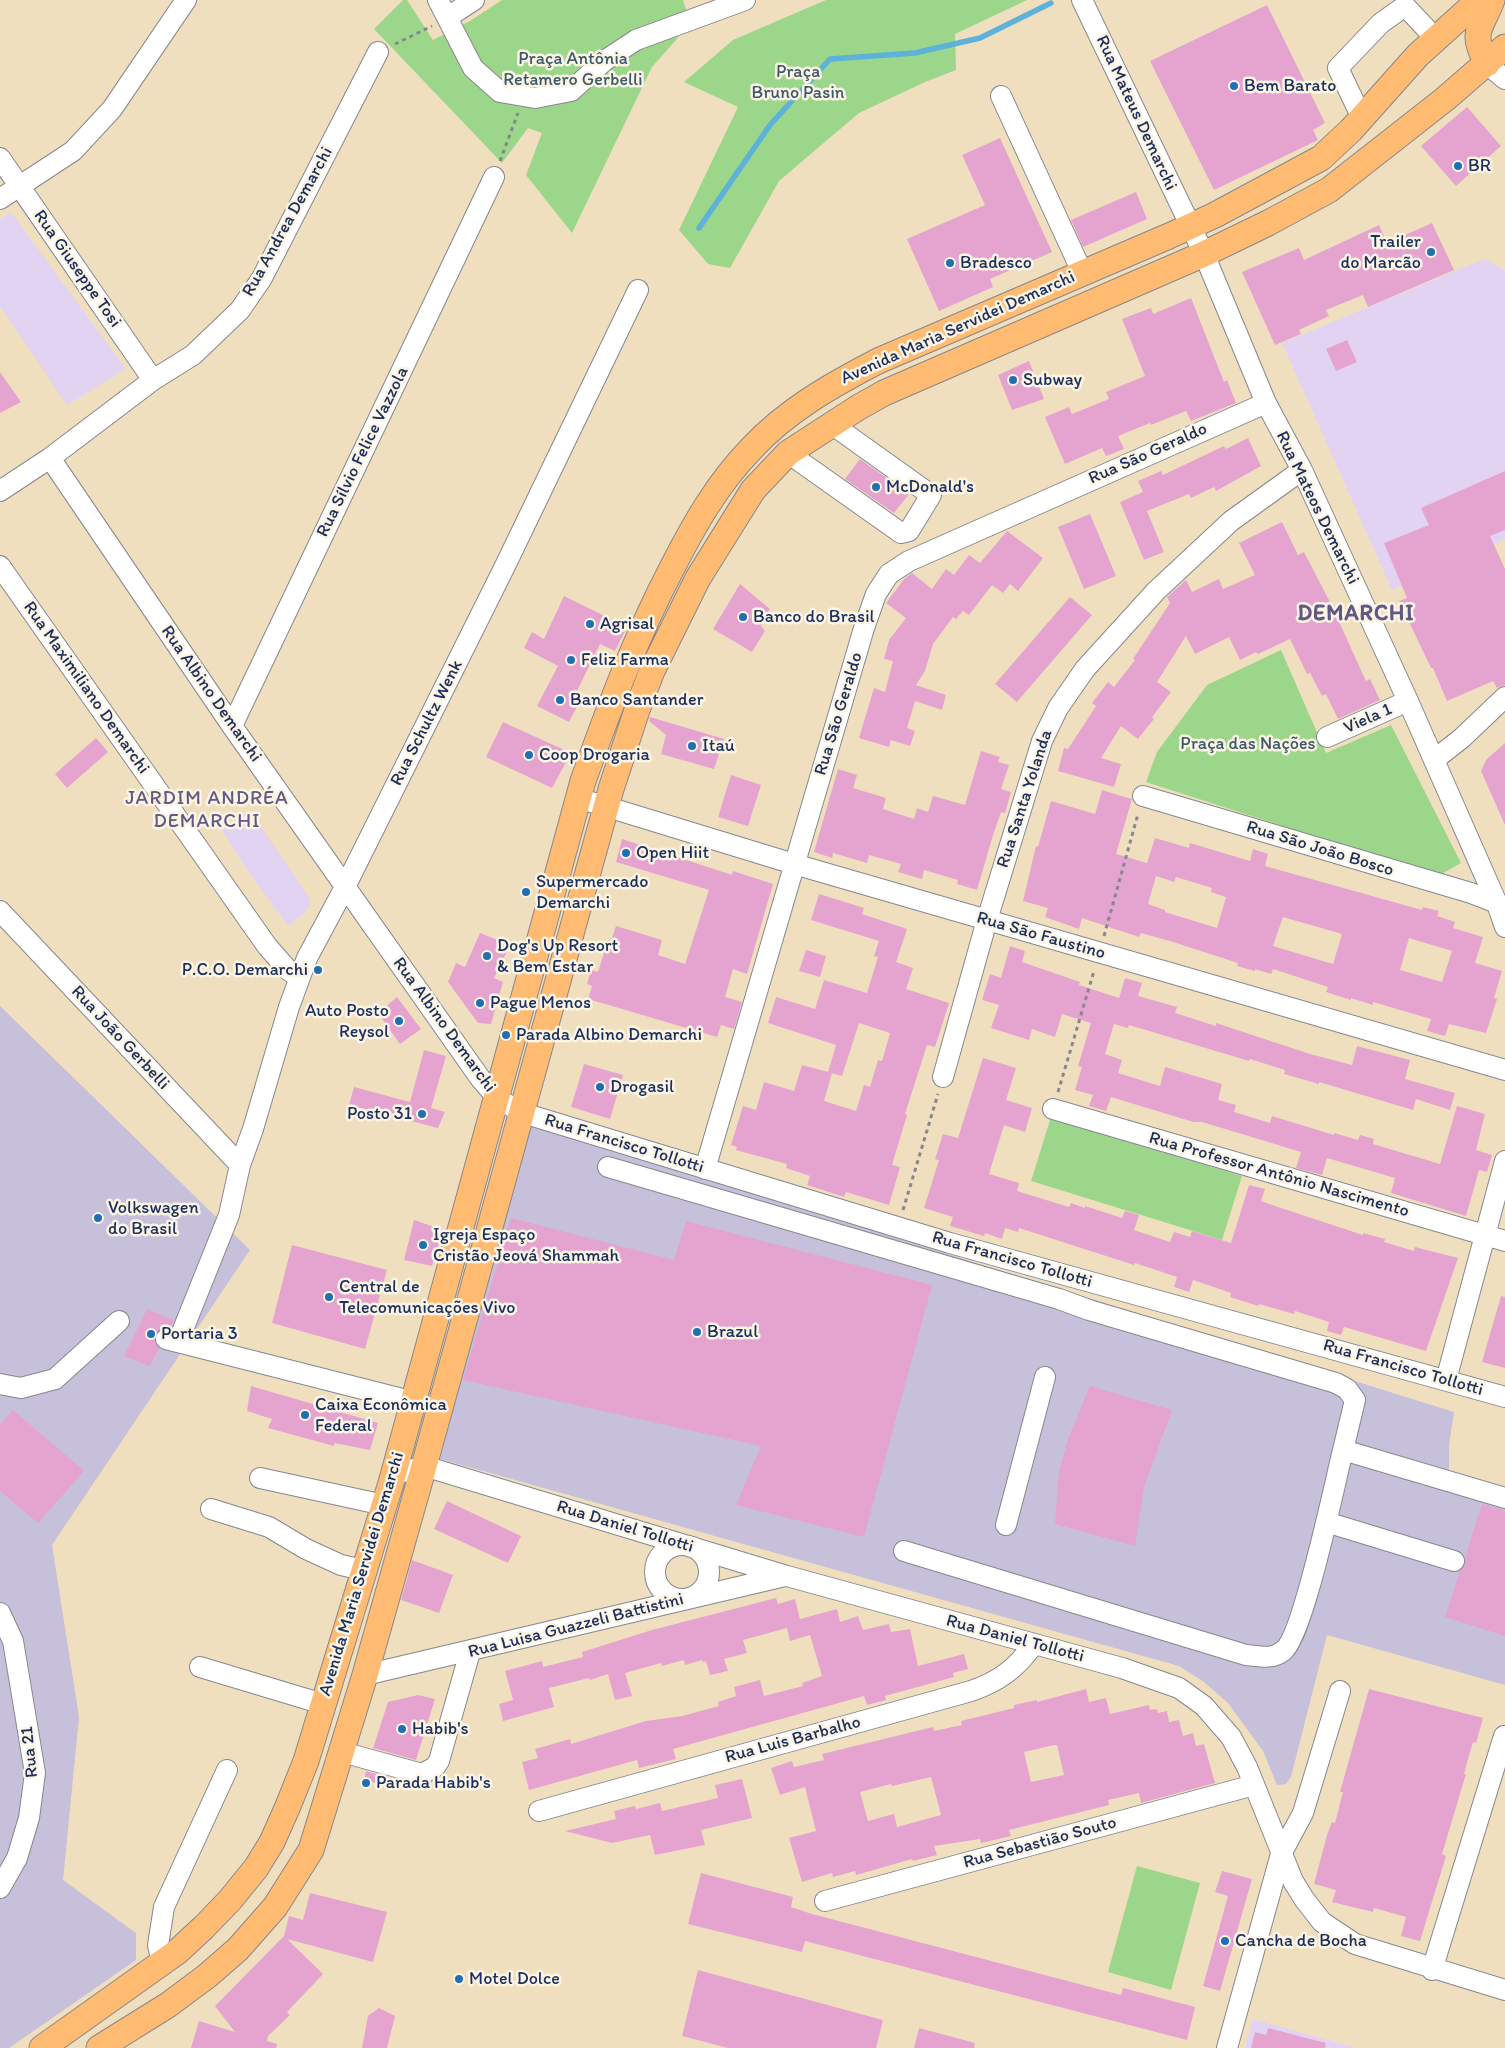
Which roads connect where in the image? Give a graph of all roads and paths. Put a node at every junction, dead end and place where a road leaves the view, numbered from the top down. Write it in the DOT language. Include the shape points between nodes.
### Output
graph roads {
  1 [pos="186,0"];
  2 [pos="438,0"];
  3 [pos="474,0"];
  4 [pos="745,0"];
  5 [pos="1082,0"];
  6 [pos="1479,0"];
  7 [pos="1492,0"];
  8 [pos="707,6"];
  9 [pos="448,18"];
  10 [pos="1436,39"];
  11 [pos="1505,47"];
  12 [pos="378,52"];
  13 [pos="1496,72"];
  14 [pos="524,96"];
  15 [pos="1001,96"];
  16 [pos="1362,118"];
  17 [pos="0,158"];
  18 [pos="494,177"];
  19 [pos="19,186"];
  20 [pos="0,199"];
  21 [pos="1190,226"];
  22 [pos="1204,254"];
  23 [pos="1082,272"];
  24 [pos="638,290"];
  25 [pos="154,380"];
  26 [pos="1266,403"];
  27 [pos="833,425"];
  28 [pos="788,453"];
  29 [pos="50,458"];
  30 [pos="1302,470"];
  31 [pos="0,491"];
  32 [pos="0,566"];
  33 [pos="1505,697"];
  34 [pos="1408,701"];
  35 [pos="232,726"];
  36 [pos="1327,737"];
  37 [pos="1434,760"];
  38 [pos="1143,796"];
  39 [pos="578,798"];
  40 [pos="606,807"];
  41 [pos="794,864"];
  42 [pos="345,887"];
  43 [pos="1501,904"];
  44 [pos="0,911"];
  45 [pos="987,920"];
  46 [pos="1505,927"];
  47 [pos="299,977"];
  48 [pos="1505,1070"];
  49 [pos="943,1077"];
  50 [pos="498,1099"];
  51 [pos="1053,1109"];
  52 [pos="523,1113"];
  53 [pos="1505,1161"];
  54 [pos="240,1165"];
  55 [pos="608,1168"];
  56 [pos="704,1169"];
  57 [pos="898,1227"];
  58 [pos="1485,1235"];
  59 [pos="1505,1241"];
  60 [pos="119,1321"];
  61 [pos="1045,1377"];
  62 [pos="1446,1380"];
  63 [pos="0,1384"];
  64 [pos="1505,1397"];
  65 [pos="414,1402"];
  66 [pos="1344,1450"];
  67 [pos="424,1466"];
  68 [pos="393,1475"];
  69 [pos="260,1478"];
  70 [pos="1505,1498"];
  71 [pos="384,1505"];
  72 [pos="211,1509"];
  73 [pos="1326,1522"];
  74 [pos="1006,1525"];
  75 [pos="688,1546"];
  76 [pos="904,1551"];
  77 [pos="1454,1561"];
  78 [pos="363,1570"];
  79 [pos="787,1576"];
  80 [pos="690,1599"];
  81 [pos="0,1613"];
  82 [pos="1033,1645"];
  83 [pos="470,1652"];
  84 [pos="200,1667"];
  85 [pos="365,1675"];
  86 [pos="1340,1691"];
  87 [pos="323,1704"];
  88 [pos="1504,1736"];
  89 [pos="342,1752"];
  90 [pos="227,1770"];
  91 [pos="1254,1785"];
  92 [pos="539,1811"];
  93 [pos="1280,1854"];
  94 [pos="0,1888"];
  95 [pos="825,1901"];
  96 [pos="162,1963"];
  97 [pos="1432,1970"];
  98 [pos="1505,1990"];
  99 [pos="42,2048"];
  100 [pos="99,2048"];
  101 [pos="1227,2048"];
  1 -- 19 [label="street" via="112,109 73,151"];
  2 -- 9 [label="street"];
  3 -- 9 [label="street"];
  4 -- 8 [label="street"];
  5 -- 21 [label="street, Rua Mateus Demarchi"];
  6 -- 10 [label="main road, Avenida Maria Servidei Demarchi"];
  7 -- 13 [label="main road" via="1477,35 1477,45"];
  8 -- 14 [label="street" via="636,40 604,61 570,91 535,98"];
  9 -- 12 [label="path"];
  9 -- 14 [label="street" via="473,68 500,92"];
  10 -- 16 [label="main road, Avenida Maria Servidei Demarchi"];
  10 -- 16 [label="street" via="1405,6 1381,23 1338,68"];
  11 -- 13 [label="main road, Avenida Maria Servidei Demarchi"];
  12 -- 25 [label="street, Rua Andrea Demarchi" via="262,278 240,310 216,334 193,355"];
  13 -- 22 [label="main road, Avenida Maria Servidei Demarchi" via="1329,190"];
  14 -- 18 [label="path"];
  15 -- 23 [label="street"];
  16 -- 21 [label="main road, Avenida Maria Servidei Demarchi" via="1321,158"];
  17 -- 19 [label="street, Rua Giuseppe Tosi"];
  18 -- 35 [label="street, Rua Sílvio Felice Vazzola"];
  19 -- 20 [label="street"];
  19 -- 25 [label="street, Rua Giuseppe Tosi"];
  21 -- 22 [label="street, Rua Mateos Demarchi"];
  21 -- 23 [label="main road, Avenida Maria Servidei Demarchi"];
  22 -- 26 [label="street, Rua Mateos Demarchi"];
  22 -- 27 [label="main road, Avenida Maria Servidei Demarchi" via="913,379 858,407"];
  23 -- 39 [label="main road, Avenida Maria Servidei Demarchi" via="878,361 834,384 794,410 752,448 711,498 650,610 620,679"];
  24 -- 42 [label="street, Rua Schultz Wenk"];
  25 -- 29 [label="street, Rua Andrea Demarchi"];
  26 -- 30 [label="street, Rua Mateos Demarchi"];
  26 -- 41 [label="street, Rua São Geraldo" via="992,523 909,561 889,574 876,594 864,628"];
  27 -- 28 [label="main road, Avenida Maria Servidei Demarchi"];
  27 -- 28 [label="street" via="931,495 909,531 901,533"];
  28 -- 40 [label="main road, Avenida Maria Servidei Demarchi" via="739,509 693,586 637,710"];
  29 -- 31 [label="street, Rua Andrea Demarchi"];
  29 -- 35 [label="street, Rua Albino Demarchi"];
  30 -- 34 [label="street, Rua Mateos Demarchi"];
  30 -- 45 [label="street, Rua Santa Yolanda" via="1231,521 1192,556 1079,677 1058,708 1042,741"];
  32 -- 47 [label="street, Rua Maximiliano Demarchi" via="267,946 288,970"];
  33 -- 37 [label="street"];
  34 -- 36 [label="street, Viela 1"];
  34 -- 37 [label="street, Rua Mateos Demarchi"];
  35 -- 42 [label="street, Rua Albino Demarchi"];
  37 -- 43 [label="street, Rua Mateos Demarchi"];
  38 -- 43 [label="street, Rua São João Bosco"];
  39 -- 40 [label="street, Rua São Faustino"];
  39 -- 50 [label="main road, Avenida Maria Servidei Demarchi"];
  40 -- 41 [label="street, Rua São Faustino"];
  40 -- 52 [label="main road, Avenida Maria Servidei Demarchi"];
  41 -- 45 [label="street, Rua São Faustino"];
  41 -- 56 [label="street, Rua São Geraldo"];
  42 -- 47 [label="street, Rua Schultz Wenk"];
  42 -- 50 [label="street, Rua Albino Demarchi"];
  43 -- 46 [label="street, Rua Mateos Demarchi"];
  44 -- 54 [label="street, Rua João Gerbelli"];
  45 -- 48 [label="street, Rua São Faustino"];
  45 -- 49 [label="street, Rua Santa Yolanda"];
  47 -- 54 [label="street, Rua Schultz Wenk"];
  49 -- 57 [label="path"];
  50 -- 52 [label="street, Rua Francisco Tollotti"];
  50 -- 65 [label="main road, Avenida Maria Servidei Demarchi"];
  51 -- 58 [label="street, Rua Professor Antônio Nascimento"];
  52 -- 56 [label="street, Rua Francisco Tollotti"];
  52 -- 67 [label="main road, Avenida Maria Servidei Demarchi"];
  53 -- 58 [label="street"];
  54 -- 65 [label="street, Rua Schultz Wenk" via="226,1223 171,1340"];
  55 -- 66 [label="street" via="1336,1383 1347,1389 1355,1400"];
  56 -- 57 [label="street, Rua Francisco Tollotti"];
  57 -- 62 [label="street, Rua Francisco Tollotti"];
  58 -- 59 [label="street, Rua Professor Antônio Nascimento"];
  58 -- 62 [label="street"];
  60 -- 63 [label="street" via="55,1379 21,1388"];
  61 -- 74 [label="street"];
  62 -- 64 [label="street, Rua Francisco Tollotti"];
  65 -- 68 [label="main road, Avenida Maria Servidei Demarchi"];
  66 -- 70 [label="street"];
  66 -- 73 [label="street"];
  67 -- 68 [label="street"];
  67 -- 75 [label="street, Rua Daniel Tollotti"];
  67 -- 85 [label="main road, Avenida Maria Servidei Demarchi"];
  68 -- 71 [label="main road, Avenida Maria Servidei Demarchi"];
  69 -- 71 [label="street"];
  71 -- 78 [label="main road, Avenida Maria Servidei Demarchi"];
  72 -- 78 [label="street" via="268,1527 323,1557"];
  73 -- 76 [label="street" via="1294,1639 1283,1652 1269,1657 1246,1655"];
  73 -- 77 [label="street"];
  75 -- 79 [label="street, Rua Daniel Tollotti"];
  75 -- 80 [label="street" via="703,1555 709,1572 704,1589"];
  75 -- 80 [label="street" via="679,1545 663,1552 657,1560 655,1578 664,1593 680,1600"];
  78 -- 87 [label="main road, Avenida Maria Servidei Demarchi"];
  79 -- 80 [label="street, Rua Luisa Guazzeli Battistini"];
  79 -- 82 [label="street, Rua Daniel Tollotti"];
  80 -- 83 [label="street, Rua Luisa Guazzeli Battistini"];
  81 -- 94 [label="street, Rua 21" via="13,1642 35,1773 29,1818 17,1858"];
  82 -- 91 [label="street, Rua Daniel Tollotti" via="1122,1668 1179,1688 1204,1706 1222,1725 1240,1752"];
  82 -- 92 [label="street, Rua Luis Barbalho" via="1006,1675 979,1689"];
  83 -- 85 [label="street, Rua Luisa Guazzeli Battistini"];
  83 -- 89 [label="street" via="435,1767 422,1774"];
  84 -- 87 [label="street"];
  85 -- 89 [label="main road, Avenida Maria Servidei Demarchi"];
  86 -- 93 [label="street" via="1303,1813"];
  87 -- 96 [label="main road, Avenida Maria Servidei Demarchi" via="288,1806 256,1868 204,1927"];
  88 -- 97 [label="street"];
  89 -- 100 [label="main road, Avenida Maria Servidei Demarchi" via="311,1850 275,1907 238,1949 207,1976"];
  90 -- 96 [label="street" via="164,1907 158,1945"];
  91 -- 93 [label="street, Rua Daniel Tollotti"];
  91 -- 95 [label="street, Rua Sebastião Souto"];
  93 -- 97 [label="street, Rua Daniel Tollotti" via="1304,1899 1333,1931 1355,1944"];
  93 -- 101 [label="street"];
  96 -- 99 [label="main road, Avenida Maria Servidei Demarchi"];
  97 -- 98 [label="street, Rua Daniel Tollotti"];
}
